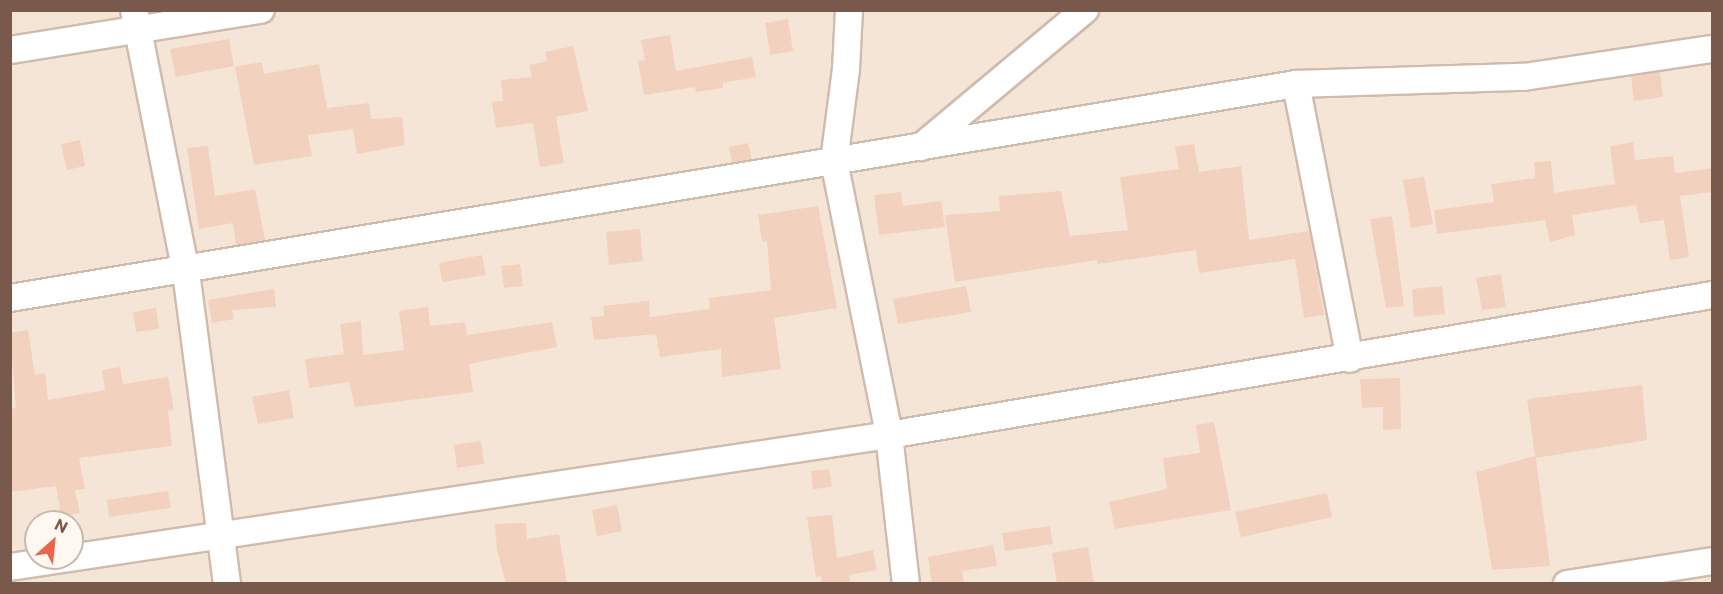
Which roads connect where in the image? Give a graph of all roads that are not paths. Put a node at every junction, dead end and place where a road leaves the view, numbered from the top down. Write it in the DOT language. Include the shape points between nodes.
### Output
graph roads {
  1 [pos="261,10"];
  2 [pos="849,10"];
  3 [pos="1085,10"];
  4 [pos="136,21"];
  5 [pos="1713,49"];
  6 [pos="10,50"];
  7 [pos="1296,84"];
  8 [pos="921,147"];
  9 [pos="834,161"];
  10 [pos="186,272"];
  11 [pos="1713,295"];
  12 [pos="10,298"];
  13 [pos="1350,359"];
  14 [pos="889,435"];
  15 [pos="218,538"];
  16 [pos="1713,561"];
  17 [pos="10,567"];
  18 [pos="227,584"];
  19 [pos="906,584"];
  20 [pos="1567,584"];
  1 -- 4 [label="street"];
  2 -- 9 [label="street"];
  3 -- 8 [label="street"];
  4 -- 6 [label="street"];
  4 -- 10 [label="street"];
  5 -- 7 [label="street" via="1524,77"];
  7 -- 8 [label="street"];
  7 -- 13 [label="street"];
  8 -- 9 [label="street"];
  9 -- 10 [label="street"];
  9 -- 14 [label="street"];
  10 -- 12 [label="street"];
  10 -- 15 [label="street"];
  11 -- 13 [label="street"];
  13 -- 14 [label="street"];
  14 -- 15 [label="street"];
  14 -- 19 [label="street"];
  15 -- 17 [label="street"];
  15 -- 18 [label="street"];
  16 -- 20 [label="street"];
}
